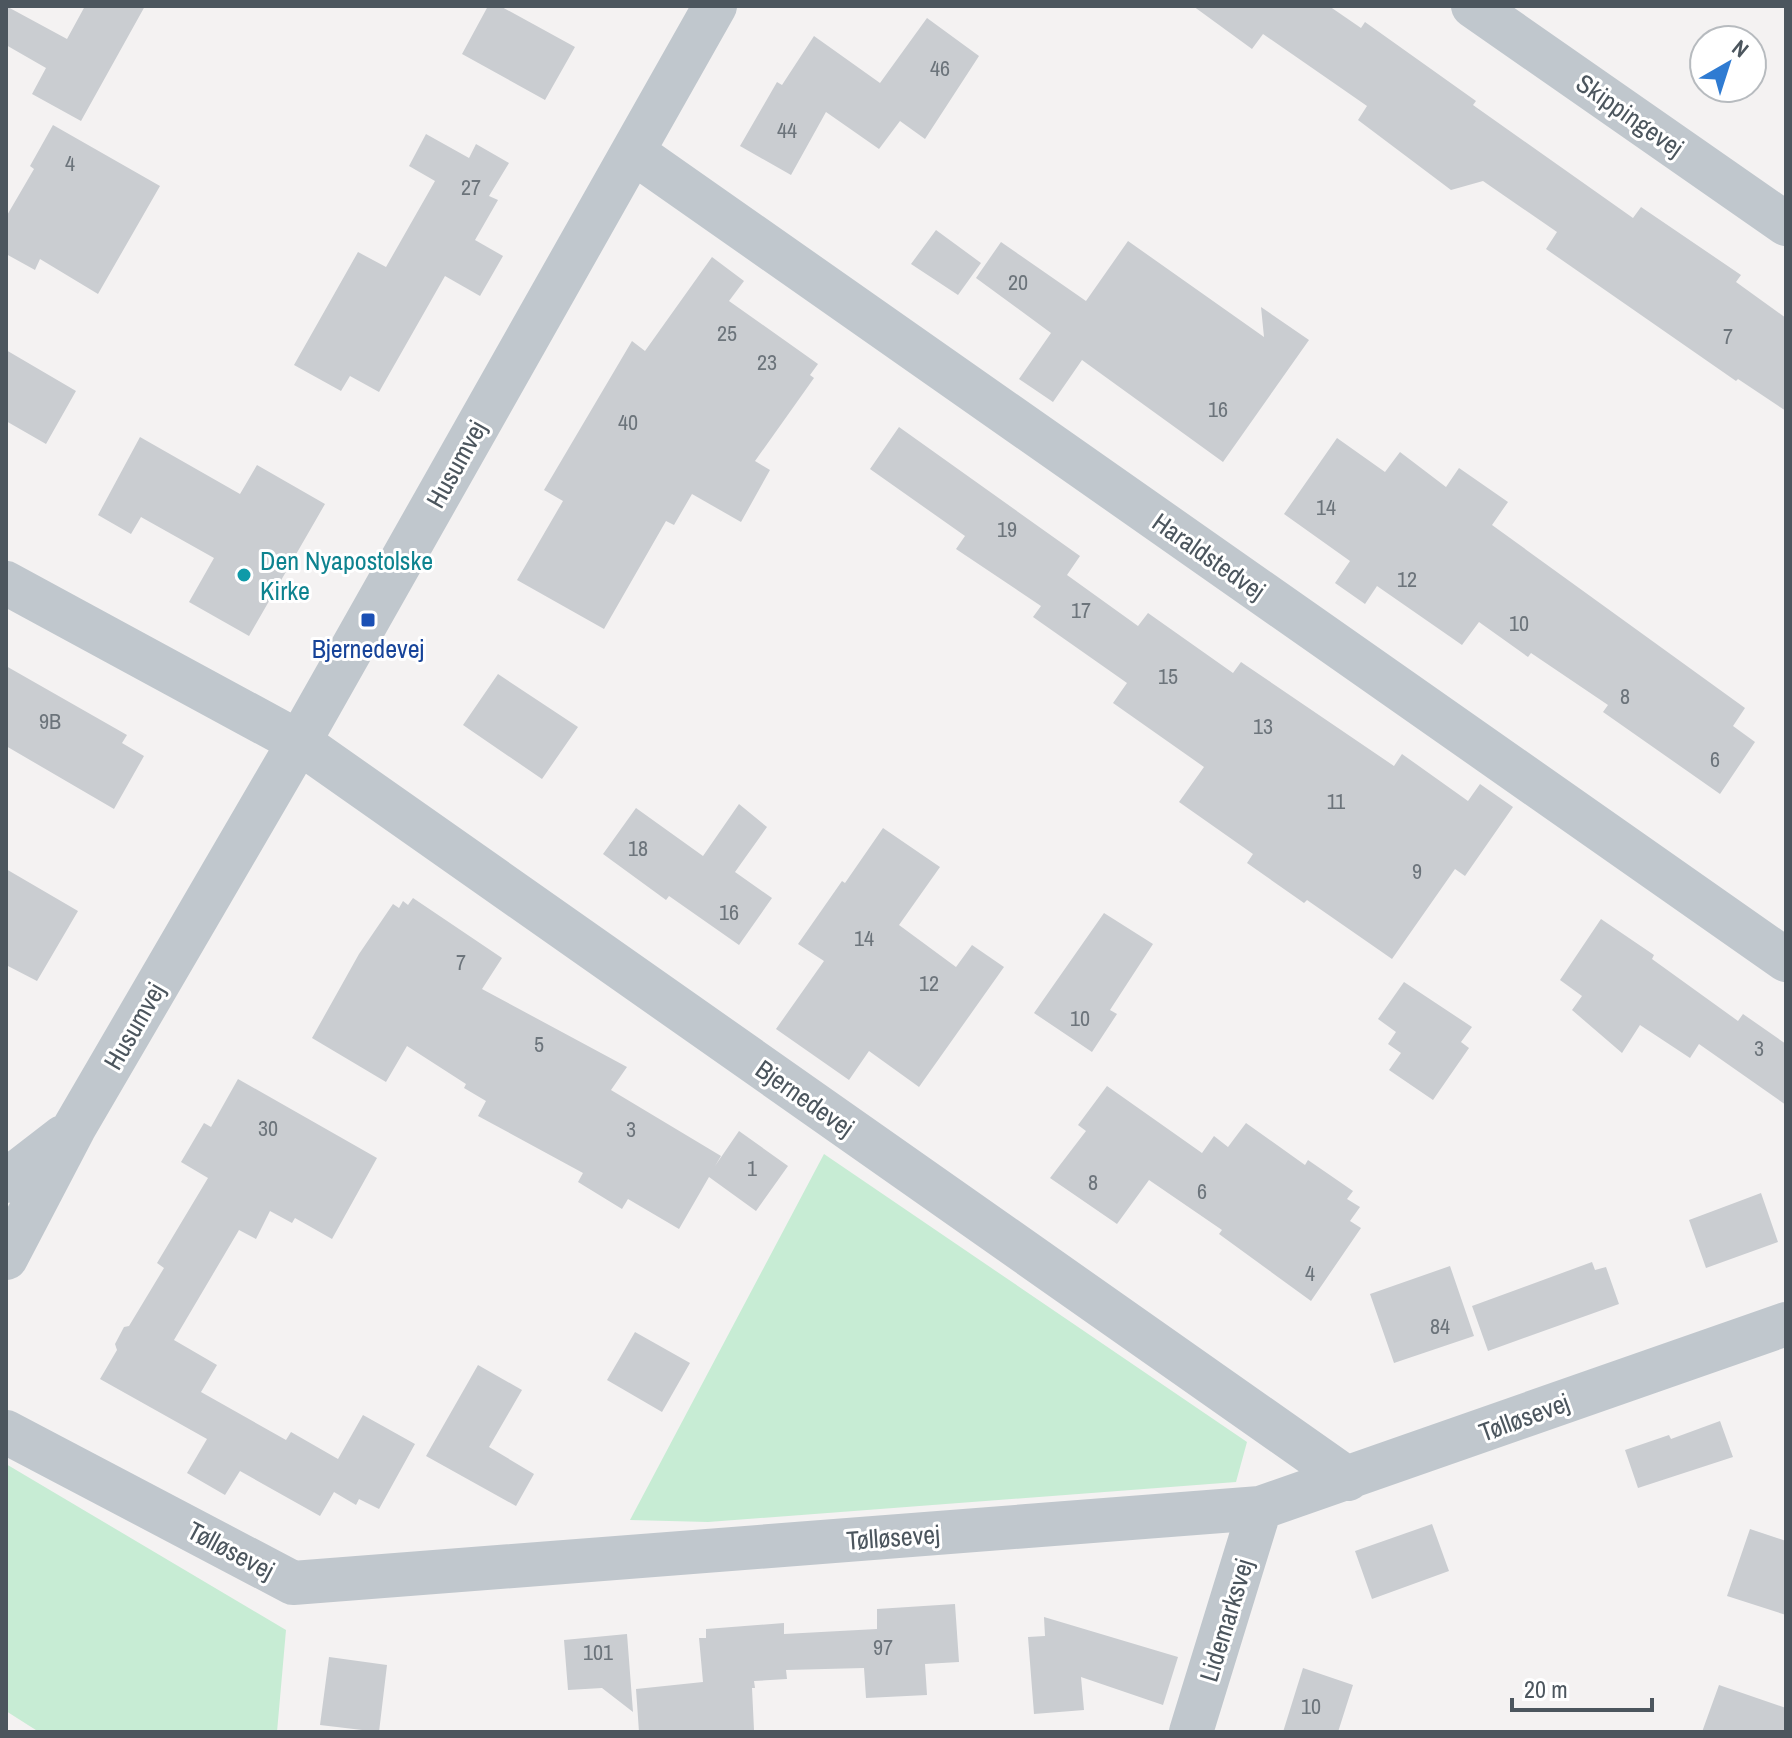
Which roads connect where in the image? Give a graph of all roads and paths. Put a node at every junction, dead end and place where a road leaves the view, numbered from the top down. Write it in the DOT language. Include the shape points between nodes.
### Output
graph roads {
  1 [pos="715,6"];
  2 [pos="1473,6"];
  3 [pos="633,152"];
  4 [pos="1786,224"];
  5 [pos="6,583"];
  6 [pos="299,742"];
  7 [pos="1786,960"];
  8 [pos="74,1128"];
  9 [pos="6,1181"];
  10 [pos="6,1258"];
  11 [pos="1786,1324"];
  12 [pos="6,1432"];
  13 [pos="1348,1479"];
  14 [pos="1260,1508"];
  15 [pos="1191,1732"];
  1 -- 3 [label="street, Husumvej"];
  2 -- 4 [label="street, Skippingevej"];
  3 -- 6 [label="street, Husumvej"];
  3 -- 7 [label="street, Haraldstedvej"];
  5 -- 6 [label="street, Bjernedevej"];
  6 -- 8 [label="street, Husumvej"];
  6 -- 13 [label="street, Bjernedevej"];
  8 -- 9 [label="street, Husumvej"];
  8 -- 10 [label="street, Husumvej"];
  11 -- 13 [label="street, Tølløsevej"];
  12 -- 14 [label="street, Tølløsevej" via="293,1583"];
  13 -- 14 [label="street, Tølløsevej"];
  14 -- 15 [label="street, Lidemarksvej"];
}
